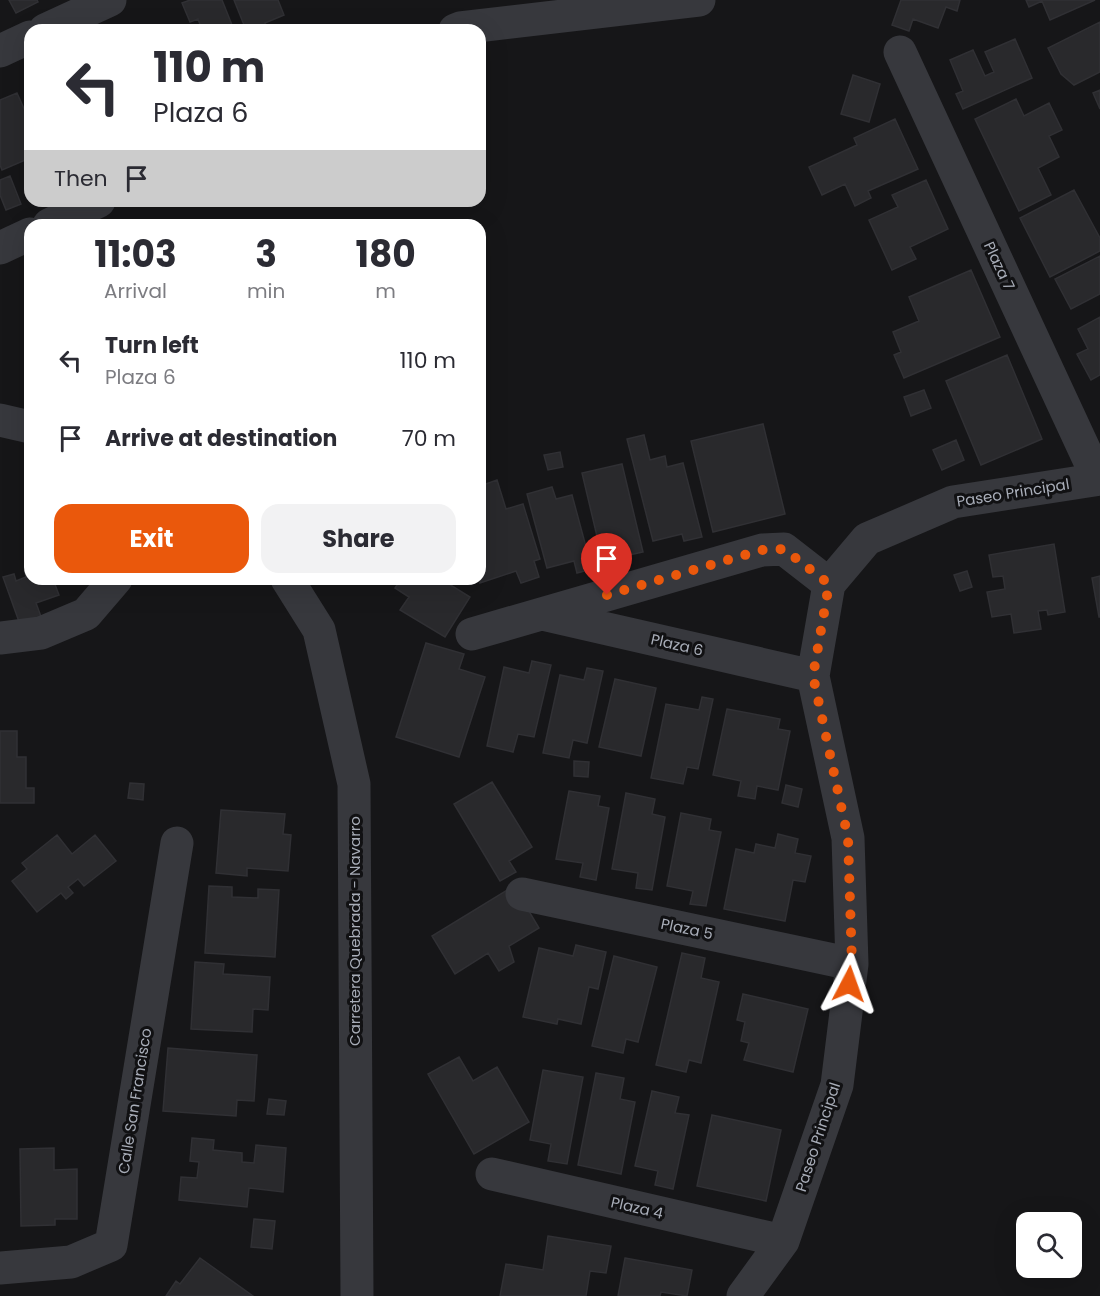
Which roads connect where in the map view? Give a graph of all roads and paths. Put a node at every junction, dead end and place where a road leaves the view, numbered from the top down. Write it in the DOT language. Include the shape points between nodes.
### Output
graph roads {
  1 [pos="110,0"];
  2 [pos="699,0"];
  3 [pos="58,24"];
  4 [pos="486,25"];
  5 [pos="24,40"];
  6 [pos="0,51"];
  7 [pos="900,52"];
  8 [pos="86,207"];
  9 [pos="62,219"];
  10 [pos="24,237"];
  11 [pos="0,248"];
  12 [pos="0,420"];
  13 [pos="24,426"];
  14 [pos="1099,479"];
  15 [pos="829,584"];
  16 [pos="111,585"];
  17 [pos="291,585"];
  18 [pos="540,614"];
  19 [pos="472,634"];
  20 [pos="0,638"];
  21 [pos="813,676"];
  22 [pos="177,843"];
  23 [pos="522,894"];
  24 [pos="852,964"];
  25 [pos="492,1174"];
  26 [pos="783,1241"];
  27 [pos="0,1268"];
  28 [pos="357,1296"];
  29 [pos="743,1296"];
  1 -- 3 [label="street"];
  2 -- 4 [label="street"];
  5 -- 6 [label="street"];
  7 -- 14 [label="street, Plaza 7"];
  8 -- 9 [label="street"];
  10 -- 11 [label="street"];
  12 -- 13 [label="street"];
  14 -- 15 [label="street, Paseo Principal" via="953,502 867,539"];
  15 -- 18 [label="street, Plaza 6" via="784,549 762,550"];
  15 -- 21 [label="street, Paseo Principal"];
  16 -- 20 [label="street" via="86,614 41,633"];
  17 -- 28 [label="street, Carretera Quebrada - Navarro" via="319,630 354,784"];
  18 -- 19 [label="street, Plaza 6"];
  18 -- 21 [label="street, Plaza 6"];
  21 -- 24 [label="street, Paseo Principal" via="848,838"];
  22 -- 27 [label="street, Calle San Francisco" via="111,1245 71,1262"];
  23 -- 24 [label="street, Plaza 5"];
  24 -- 26 [label="street, Paseo Principal" via="837,1085"];
  25 -- 26 [label="street, Plaza 4"];
  26 -- 29 [label="street, Paseo Principal"];
}
